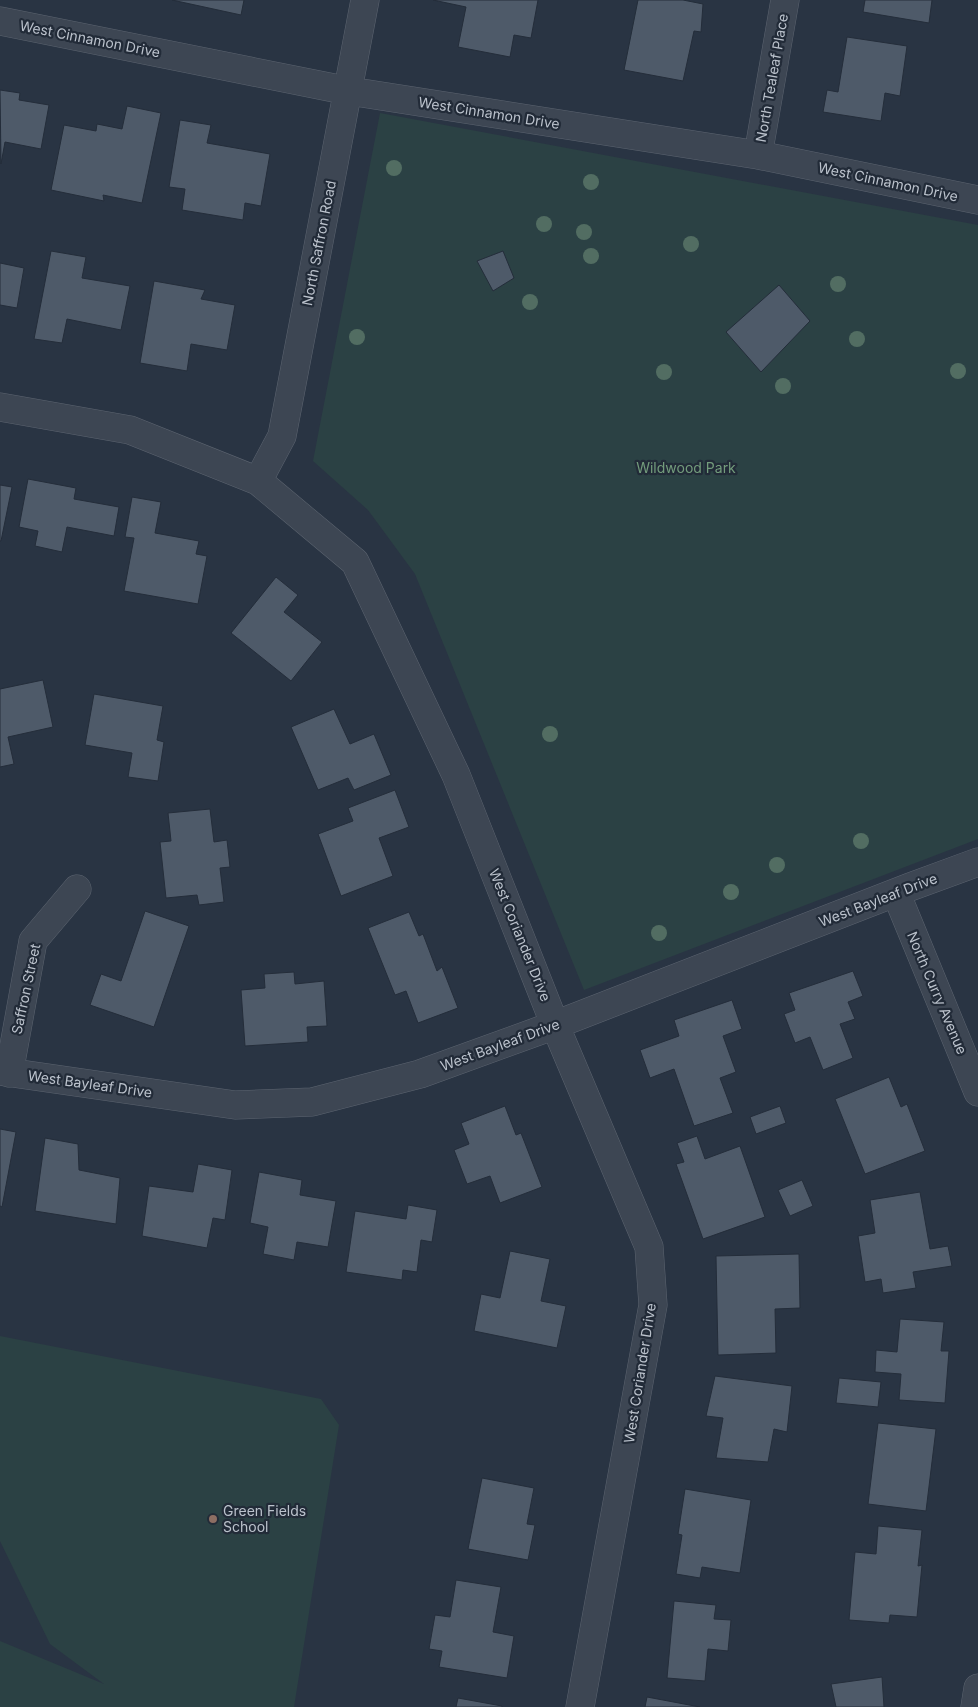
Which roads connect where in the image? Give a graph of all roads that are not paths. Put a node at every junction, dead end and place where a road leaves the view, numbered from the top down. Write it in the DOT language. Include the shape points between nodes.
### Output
graph roads {
  1 [pos="366,0"];
  2 [pos="785,0"];
  3 [pos="0,20"];
  4 [pos="348,91"];
  5 [pos="758,156"];
  6 [pos="978,200"];
  7 [pos="0,407"];
  8 [pos="258,481"];
  9 [pos="978,862"];
  10 [pos="77,889"];
  11 [pos="896,893"];
  12 [pos="555,1025"];
  13 [pos="5,1072"];
  14 [pos="978,1092"];
  15 [pos="978,1688"];
  16 [pos="580,1707"];
  17 [pos="975,1707"];
  1 -- 4 [label="street, North Saffron Road"];
  2 -- 5 [label="street, North Tealeaf Place"];
  3 -- 4 [label="street, West Cinnamon Drive"];
  4 -- 5 [label="street, West Cinnamon Drive"];
  4 -- 8 [label="street, North Saffron Road" via="282,436"];
  5 -- 6 [label="street, West Cinnamon Drive"];
  7 -- 8 [label="street, West Coriander Drive" via="130,430"];
  8 -- 12 [label="street, West Coriander Drive" via="355,562 456,775"];
  9 -- 11 [label="street, West Bayleaf Drive"];
  10 -- 13 [label="street, Saffron Street" via="33,941"];
  11 -- 12 [label="street, West Bayleaf Drive"];
  11 -- 14 [label="street, North Curry Avenue"];
  12 -- 13 [label="street, West Bayleaf Drive" via="420,1074 312,1102 235,1105"];
  12 -- 16 [label="street, West Coriander Drive" via="649,1247 653,1304"];
  15 -- 17 [label="street"];
}
